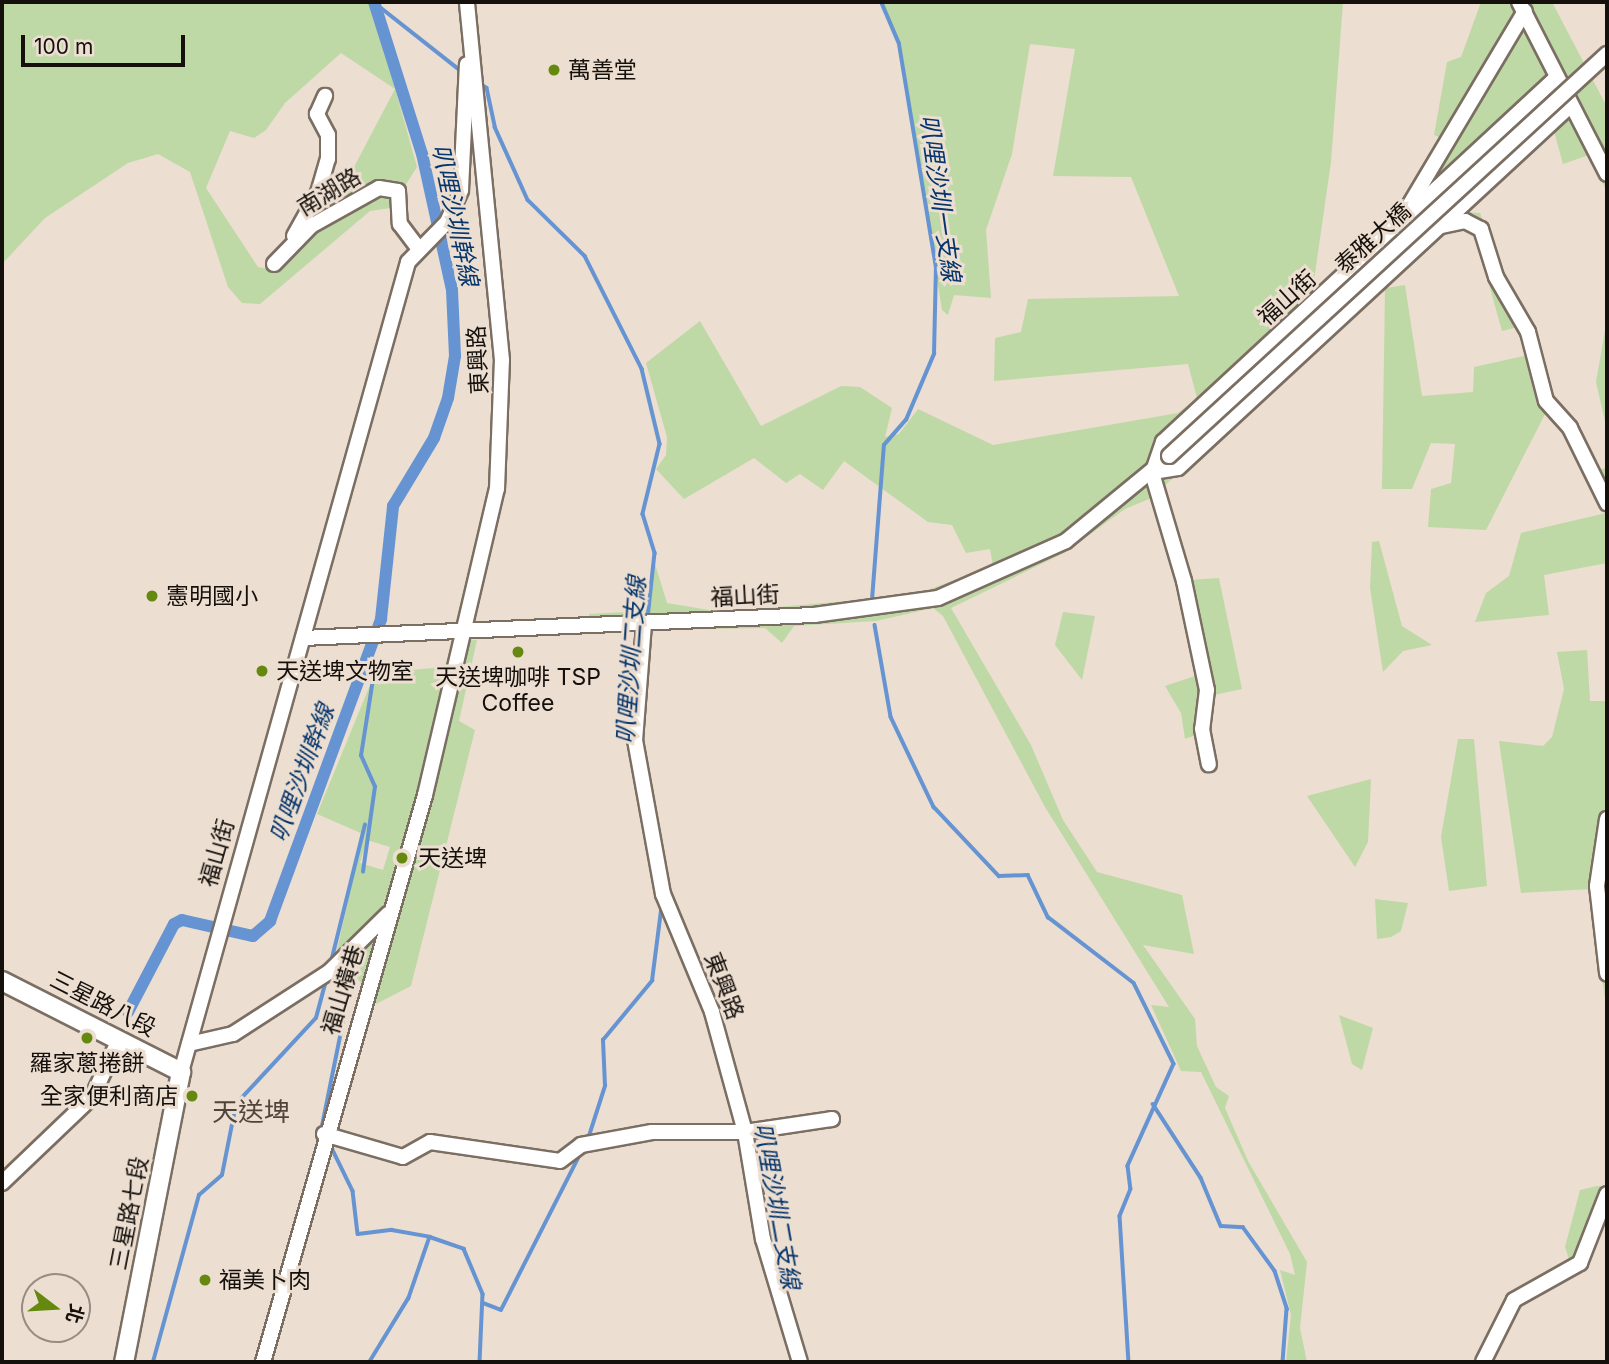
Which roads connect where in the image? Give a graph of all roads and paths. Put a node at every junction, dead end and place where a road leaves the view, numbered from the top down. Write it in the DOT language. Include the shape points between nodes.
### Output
graph roads {
  1 [pos="467,2"];
  2 [pos="1522,6"];
  3 [pos="1607,54"];
  4 [pos="467,55"];
  5 [pos="1556,78"];
  6 [pos="325,96"];
  7 [pos="1570,106"];
  8 [pos="1607,174"];
  9 [pos="1440,226"];
  10 [pos="1394,230"];
  11 [pos="286,249"];
  12 [pos="419,249"];
  13 [pos="274,264"];
  14 [pos="1169,456"];
  15 [pos="1152,473"];
  16 [pos="1607,503"];
  17 [pos="644,624"];
  18 [pos="464,630"];
  19 [pos="303,638"];
  20 [pos="1209,764"];
  21 [pos="1607,820"];
  22 [pos="389,913"];
  23 [pos="356,945"];
  24 [pos="373,967"];
  25 [pos="1607,973"];
  26 [pos="2,981"];
  27 [pos="119,1040"];
  28 [pos="189,1044"];
  29 [pos="181,1072"];
  30 [pos="832,1119"];
  31 [pos="745,1132"];
  32 [pos="324,1134"];
  33 [pos="2,1183"];
  34 [pos="1607,1194"];
  35 [pos="124,1362"];
  36 [pos="263,1362"];
  37 [pos="800,1362"];
  38 [pos="1483,1362"];
  1 -- 4 [label="street, 東興路"];
  2 -- 5 [label="street"];
  2 -- 10 [label="street"];
  3 -- 14 [label="street, 泰雅大橋, bridge"];
  4 -- 12 [label="street, 福山街" via="465,171 447,222"];
  4 -- 18 [label="street, 東興路" via="479,87 503,394 497,489"];
  5 -- 7 [label="street"];
  5 -- 10 [label="street, 福山街"];
  6 -- 11 [label="street" via="317,114 328,135 328,159 318,193"];
  7 -- 8 [label="street"];
  7 -- 9 [label="street, 福山街"];
  9 -- 15 [label="street, 福山街" via="1178,468"];
  9 -- 16 [label="street" via="1465,220 1481,229 1496,277 1528,332 1546,401 1570,428"];
  10 -- 15 [label="street, 福山街" via="1163,442"];
  11 -- 12 [label="street, 南湖路" via="311,226 390,188 401,201 400,224"];
  11 -- 13 [label="street, 南湖路"];
  12 -- 19 [label="street, 福山街" via="408,262"];
  14 -- 15 [label="street, 福山街"];
  15 -- 17 [label="street, 福山街" via="1066,541 938,598 842,613"];
  15 -- 20 [label="street" via="1184,580 1207,690 1202,729"];
  17 -- 18 [label="street, 福山街"];
  17 -- 31 [label="street, 東興路" via="635,740 663,894 712,1012"];
  18 -- 19 [label="street, 福山街"];
  18 -- 22 [label="street, 福山橫巷"];
  19 -- 28 [label="street, 福山街"];
  21 -- 25 [label="street" via="1597,886"];
  22 -- 23 [label="street"];
  22 -- 24 [label="street, 福山橫巷"];
  23 -- 24 [label="street"];
  23 -- 28 [label="street" via="329,972 233,1034"];
  24 -- 32 [label="street, 福山橫巷"];
  26 -- 27 [label="main road, 三星路八段"];
  27 -- 29 [label="main road, 三星路八段"];
  27 -- 33 [label="street" via="92,1097"];
  28 -- 29 [label="street, 福山街"];
  29 -- 35 [label="main road, 三星路七段"];
  30 -- 31 [label="street"];
  31 -- 32 [label="street" via="652,1132 580,1145 560,1161 430,1142 403,1157"];
  31 -- 37 [label="street, 東興路" via="763,1239"];
  32 -- 36 [label="street, 福山橫巷"];
  34 -- 38 [label="street" via="1580,1263 1514,1300"];
}
